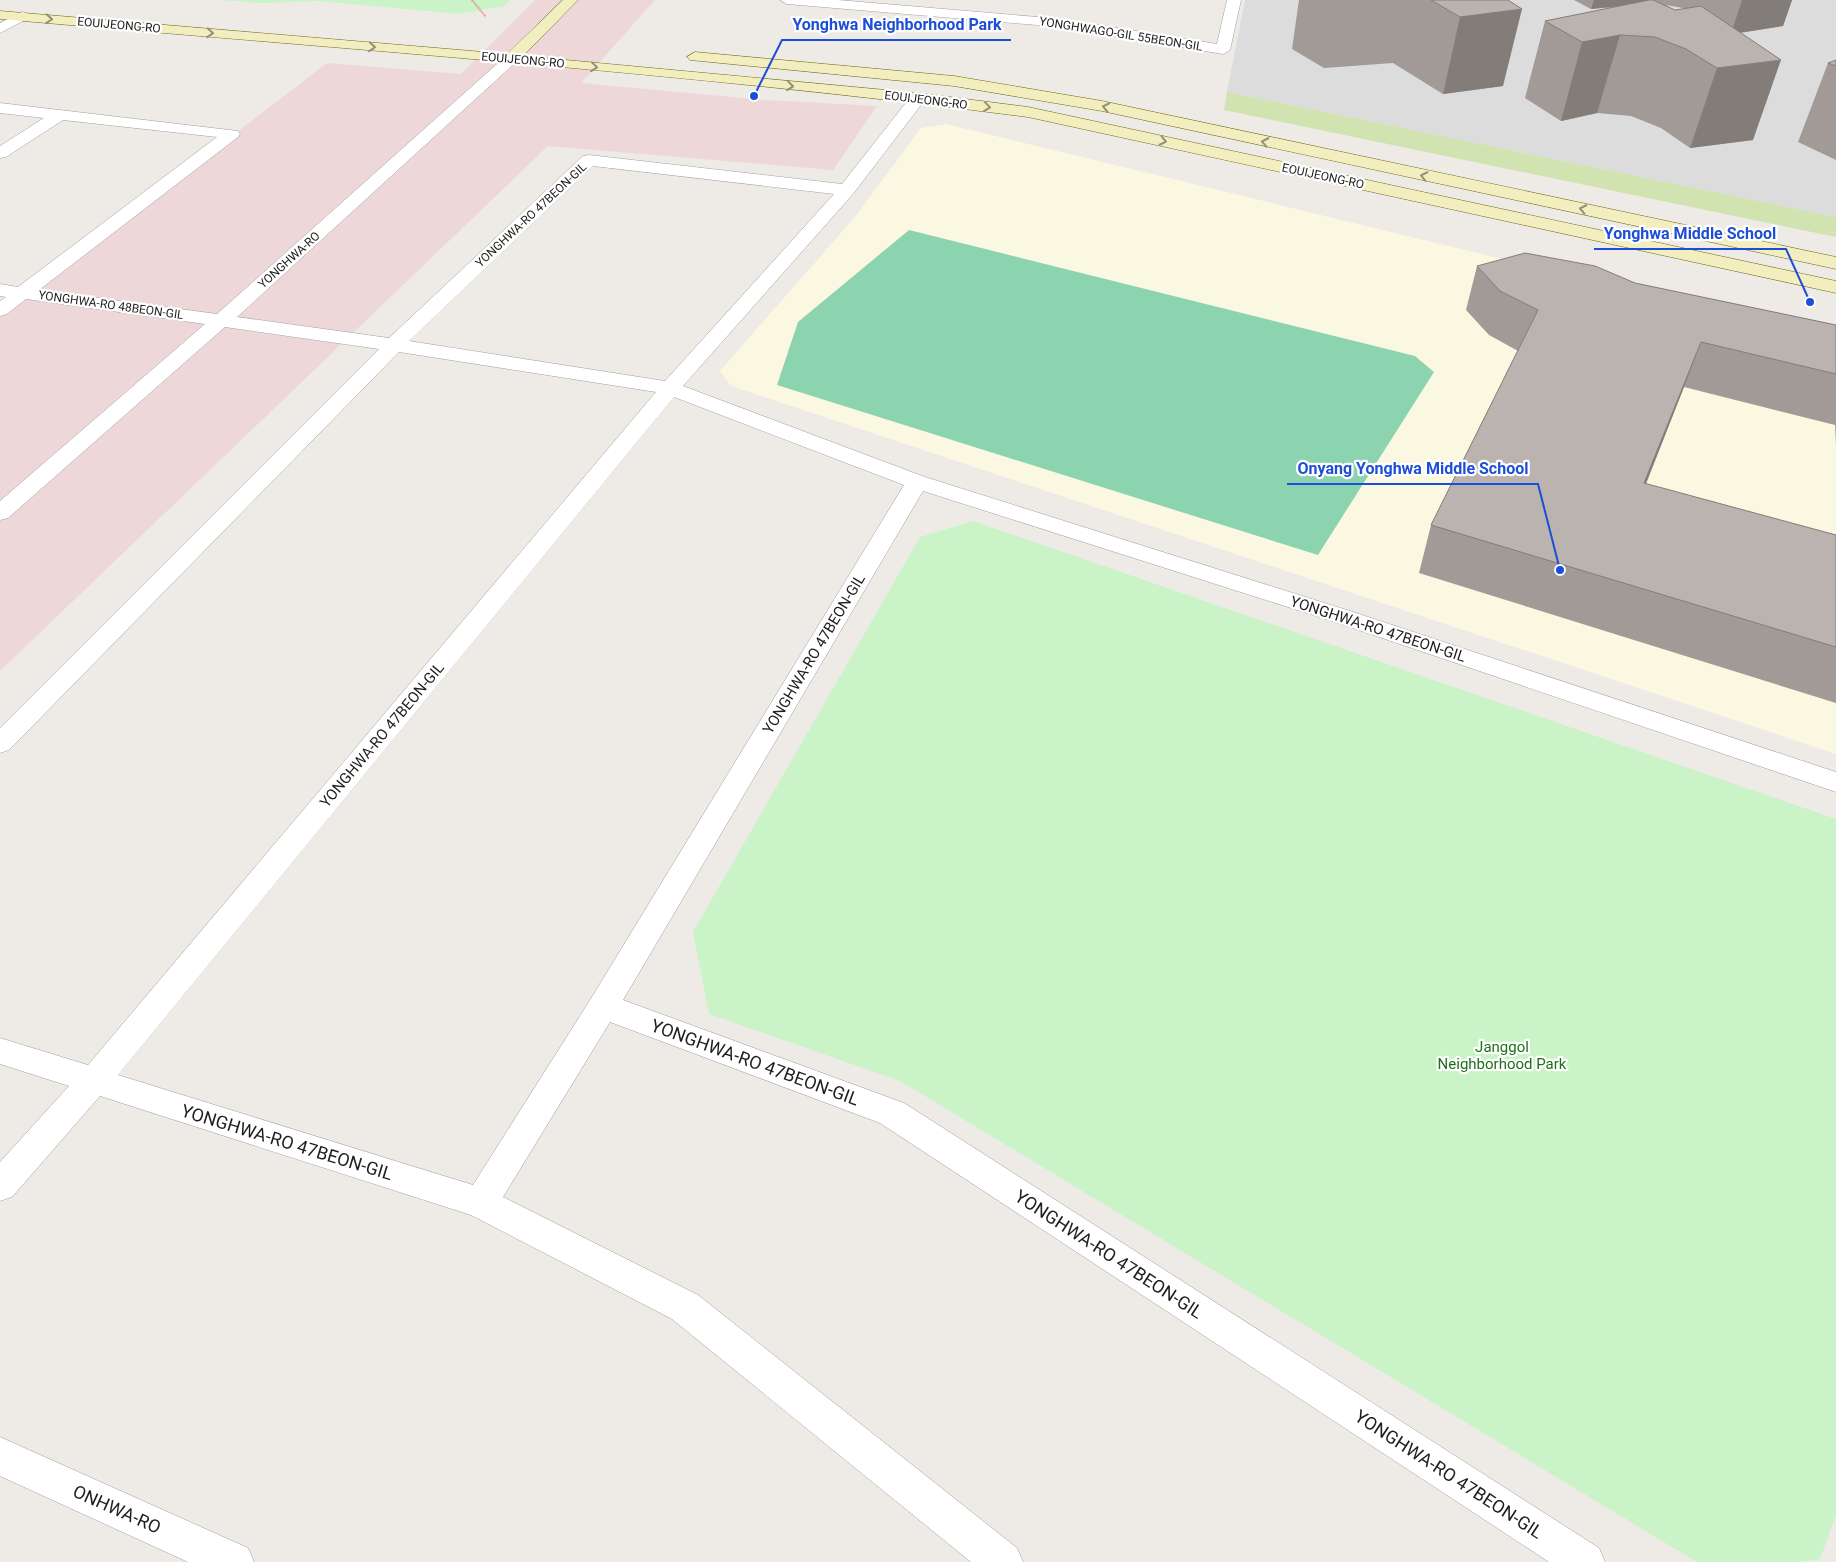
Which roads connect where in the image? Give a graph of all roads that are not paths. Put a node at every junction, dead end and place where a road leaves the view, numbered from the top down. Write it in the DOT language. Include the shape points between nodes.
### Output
graph roads {
  1 [pos="572,0"];
  2 [pos="787,0"];
  3 [pos="1234,0"];
  4 [pos="885,4"];
  5 [pos="1057,7"];
  6 [pos="0,15"];
  7 [pos="22,16"];
  8 [pos="1050,22"];
  9 [pos="0,29"];
  10 [pos="528,42"];
  11 [pos="548,44"];
  12 [pos="510,49"];
  13 [pos="676,56"];
  14 [pos="918,98"];
  15 [pos="0,108"];
  16 [pos="60,115"];
  17 [pos="0,153"];
  18 [pos="846,190"];
  19 [pos="1836,263"];
  20 [pos="1836,287"];
  21 [pos="0,290"];
  22 [pos="23,293"];
  23 [pos="0,310"];
  24 [pos="222,320"];
  25 [pos="394,345"];
  26 [pos="670,388"];
  27 [pos="917,482"];
  28 [pos="0,513"];
  29 [pos="0,744"];
  30 [pos="1836,782"];
  31 [pos="603,1006"];
  32 [pos="0,1051"];
  33 [pos="93,1082"];
  34 [pos="0,1186"];
  35 [pos="481,1203"];
  36 [pos="0,1456"];
  37 [pos="234,1562"];
  38 [pos="1003,1562"];
  39 [pos="1585,1562"];
  1 -- 10 [label="main road"];
  2 -- 4 [label="street, YONGHWAGO-GIL 55BEON-GIL"];
  3 -- 8 [label="street, YONGHWAGO-GIL 55BEON-GIL" via="1223,50"];
  4 -- 8 [label="street, YONGHWAGO-GIL 55BEON-GIL"];
  5 -- 8 [label="street"];
  6 -- 7 [label="main road, EOUIJEONG-RO"];
  7 -- 9 [label="street"];
  7 -- 12 [label="main road, EOUIJEONG-RO, one-way"];
  10 -- 11 [label="main road, EOUIJEONG-RO"];
  10 -- 12 [label="main road, EOUIJEONG-RO"];
  12 -- 14 [label="main road, EOUIJEONG-RO, one-way"];
  12 -- 24 [label="street, YONGHWA-RO"];
  19 -- 13 [label="main road, EOUIJEONG-RO, one-way" via="1102,106 954,82"];
  14 -- 18 [label="street, YONGHWA-RO 47BEON-GIL"];
  14 -- 20 [label="main road, EOUIJEONG-RO, one-way" via="1028,112"];
  15 -- 16 [label="street"];
  16 -- 17 [label="street"];
  16 -- 22 [label="street" via="232,134"];
  18 -- 25 [label="street, YONGHWA-RO 47BEON-GIL" via="589,160"];
  18 -- 26 [label="street, YONGHWA-RO 47BEON-GIL"];
  21 -- 22 [label="street, YONGHWA-RO 48BEON-GIL"];
  22 -- 23 [label="street"];
  22 -- 24 [label="street, YONGHWA-RO 48BEON-GIL"];
  24 -- 25 [label="street, YONGHWA-RO 47BEON-GIL"];
  24 -- 28 [label="street, YONGHWA-RO"];
  25 -- 26 [label="street, YONGHWA-RO 47BEON-GIL"];
  25 -- 29 [label="street, YONGHWA-RO 47BEON-GIL"];
  26 -- 27 [label="street, YONGHWA-RO 47BEON-GIL"];
  26 -- 33 [label="street, YONGHWA-RO 47BEON-GIL"];
  27 -- 30 [label="street, YONGHWA-RO 47BEON-GIL" via="1344,617"];
  27 -- 31 [label="street, YONGHWA-RO 47BEON-GIL"];
  31 -- 35 [label="street, YONGHWA-RO 47BEON-GIL"];
  31 -- 39 [label="street, YONGHWA-RO 47BEON-GIL" via="892,1113"];
  32 -- 33 [label="street, YONGHWA-RO 47BEON-GIL"];
  33 -- 34 [label="street, YONGHWA-RO 47BEON-GIL"];
  33 -- 35 [label="street, YONGHWA-RO 47BEON-GIL"];
  35 -- 38 [label="street, YONGHWA-RO 47BEON-GIL" via="685,1306"];
  36 -- 37 [label="street, ONHWA-RO"];
}
